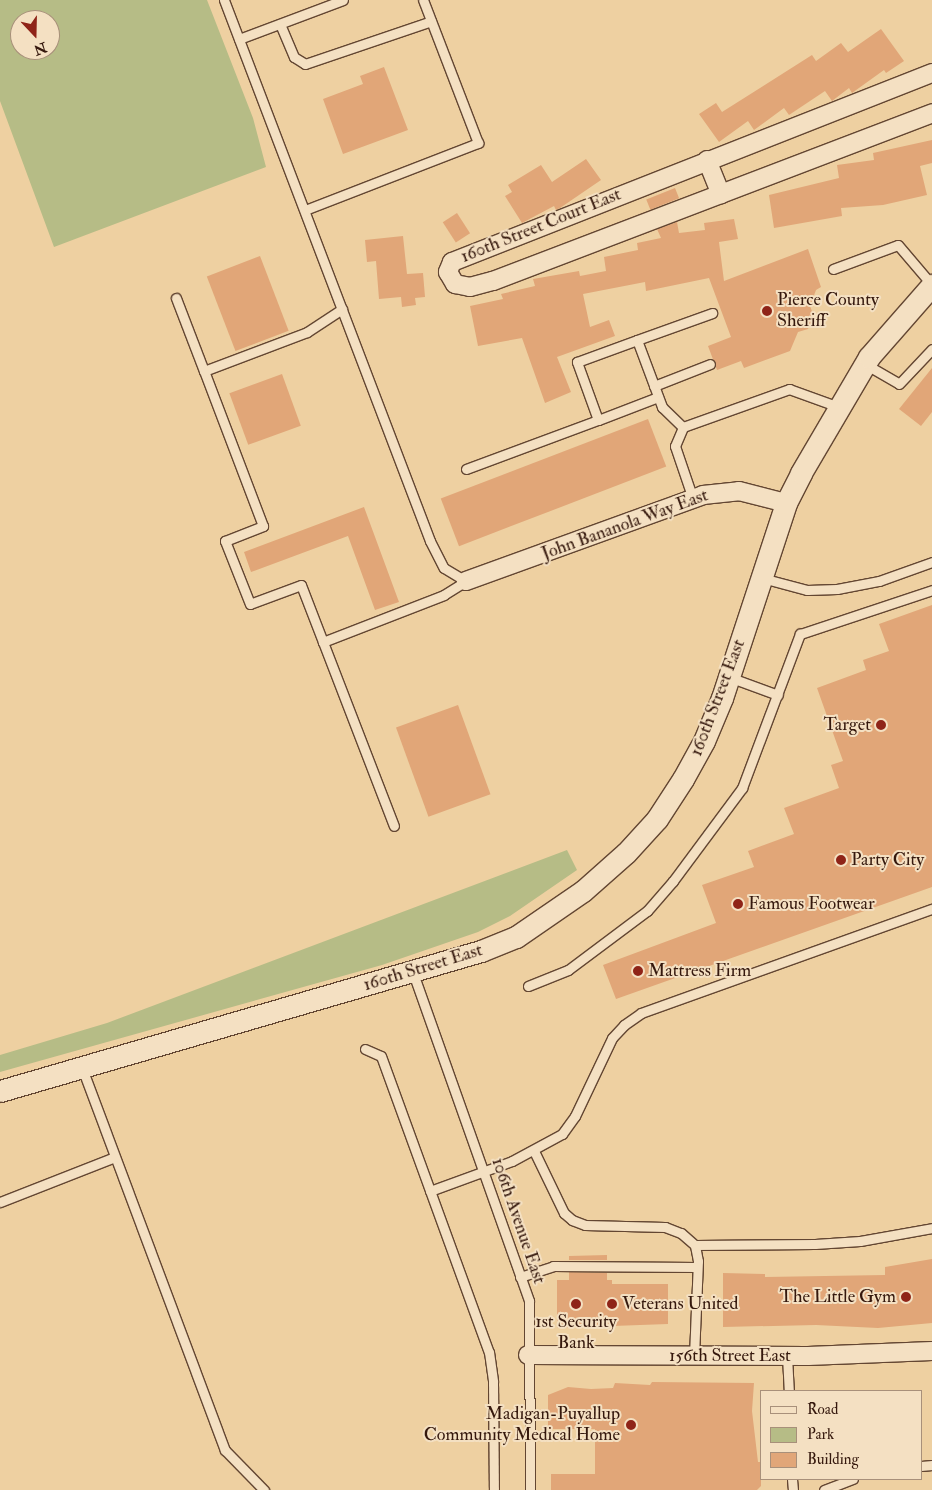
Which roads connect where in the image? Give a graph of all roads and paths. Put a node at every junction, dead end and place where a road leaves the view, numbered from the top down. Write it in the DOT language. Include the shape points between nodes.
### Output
graph roads {
  1 [pos="224,0"];
  2 [pos="343,0"];
  3 [pos="423,0"];
  4 [pos="431,21"];
  5 [pos="280,24"];
  6 [pos="239,39"];
  7 [pos="932,73"];
  8 [pos="932,113"];
  9 [pos="708,160"];
  10 [pos="721,194"];
  11 [pos="304,210"];
  12 [pos="833,269"];
  13 [pos="932,285"];
  14 [pos="176,298"];
  15 [pos="342,309"];
  16 [pos="712,314"];
  17 [pos="637,340"];
  18 [pos="932,349"];
  19 [pos="710,364"];
  20 [pos="865,364"];
  21 [pos="204,371"];
  22 [pos="654,386"];
  23 [pos="658,397"];
  24 [pos="839,407"];
  25 [pos="598,420"];
  26 [pos="683,427"];
  27 [pos="466,469"];
  28 [pos="694,498"];
  29 [pos="786,503"];
  30 [pos="932,562"];
  31 [pos="762,578"];
  32 [pos="466,581"];
  33 [pos="932,590"];
  34 [pos="323,642"];
  35 [pos="729,677"];
  36 [pos="778,695"];
  37 [pos="394,826"];
  38 [pos="932,909"];
  39 [pos="413,973"];
  40 [pos="528,986"];
  41 [pos="365,1050"];
  42 [pos="82,1067"];
  43 [pos="0,1091"];
  44 [pos="534,1151"];
  45 [pos="115,1157"];
  46 [pos="483,1171"];
  47 [pos="430,1191"];
  48 [pos="0,1202"];
  49 [pos="932,1228"];
  50 [pos="695,1245"];
  51 [pos="697,1267"];
  52 [pos="520,1277"];
  53 [pos="932,1351"];
  54 [pos="528,1355"];
  55 [pos="694,1356"];
  56 [pos="787,1356"];
  57 [pos="789,1390"];
  58 [pos="850,1480"];
  59 [pos="264,1490"];
  60 [pos="494,1490"];
  61 [pos="530,1490"];
  62 [pos="824,1490"];
  1 -- 6 [label="lane"];
  2 -- 5 [label="lane"];
  3 -- 4 [label="lane"];
  4 -- 5 [label="lane" via="305,64 294,57"];
  4 -- 11 [label="lane" via="478,143"];
  5 -- 6 [label="lane"];
  6 -- 11 [label="lane"];
  7 -- 9 [label="street, 160th Street Court East"];
  8 -- 10 [label="street, 160th Street Court East"];
  9 -- 10 [label="street"];
  9 -- 10 [label="street, 160th Street Court East" via="452,262 448,272 455,284 470,287 493,281"];
  11 -- 15 [label="lane"];
  12 -- 13 [label="lane" via="898,245"];
  13 -- 20 [label="street, 160th Street East" via="900,318"];
  14 -- 21 [label="lane"];
  15 -- 21 [label="lane" via="307,332"];
  15 -- 32 [label="lane" via="430,541 444,568"];
  16 -- 17 [label="lane"];
  17 -- 22 [label="lane"];
  17 -- 25 [label="lane" via="577,362"];
  18 -- 20 [label="lane" via="899,384"];
  19 -- 22 [label="lane"];
  20 -- 24 [label="street, 160th Street East"];
  21 -- 34 [label="lane" via="263,526 226,540 250,604 301,585"];
  22 -- 23 [label="lane"];
  23 -- 25 [label="lane"];
  23 -- 26 [label="lane" via="662,407"];
  24 -- 26 [label="lane" via="789,389"];
  24 -- 29 [label="street, 160th Street East"];
  25 -- 27 [label="lane"];
  26 -- 28 [label="lane" via="676,446"];
  28 -- 29 [label="street, John Bananola Way East" via="739,491"];
  28 -- 32 [label="street, John Bananola Way East"];
  29 -- 31 [label="street, 160th Street East"];
  30 -- 31 [label="lane" via="879,581 837,589 807,590"];
  31 -- 35 [label="street, 160th Street East"];
  32 -- 34 [label="lane" via="444,595"];
  33 -- 36 [label="lane" via="800,634"];
  34 -- 37 [label="lane"];
  35 -- 36 [label="lane"];
  35 -- 39 [label="street, 160th Street East" via="704,741 683,779 657,819 626,853 576,896 516,936"];
  36 -- 40 [label="lane" via="742,788 648,911 568,970"];
  38 -- 44 [label="lane" via="641,1013 612,1038 562,1134"];
  39 -- 42 [label="street, 160th Street East"];
  39 -- 46 [label="lane, 106th Avenue East"];
  41 -- 47 [label="lane" via="381,1056"];
  42 -- 43 [label="street, 160th Street East"];
  42 -- 45 [label="lane"];
  44 -- 46 [label="lane"];
  44 -- 50 [label="lane" via="556,1198 572,1220 585,1224 665,1227 681,1233"];
  45 -- 48 [label="lane"];
  45 -- 59 [label="lane" via="225,1450"];
  46 -- 47 [label="lane"];
  46 -- 52 [label="lane, 106th Avenue East"];
  47 -- 60 [label="lane" via="489,1352 493,1382"];
  49 -- 50 [label="lane" via="860,1241"];
  50 -- 51 [label="lane"];
  51 -- 52 [label="lane" via="553,1266"];
  51 -- 55 [label="lane"];
  52 -- 54 [label="lane, 106th Avenue East" via="529,1301"];
  53 -- 56 [label="street, 156th Street East"];
  54 -- 55 [label="street, 156th Street East"];
  54 -- 61 [label="lane, 106th Avenue East"];
  55 -- 56 [label="street, 156th Street East"];
  56 -- 57 [label="lane"];
  58 -- 62 [label="lane"];
}
